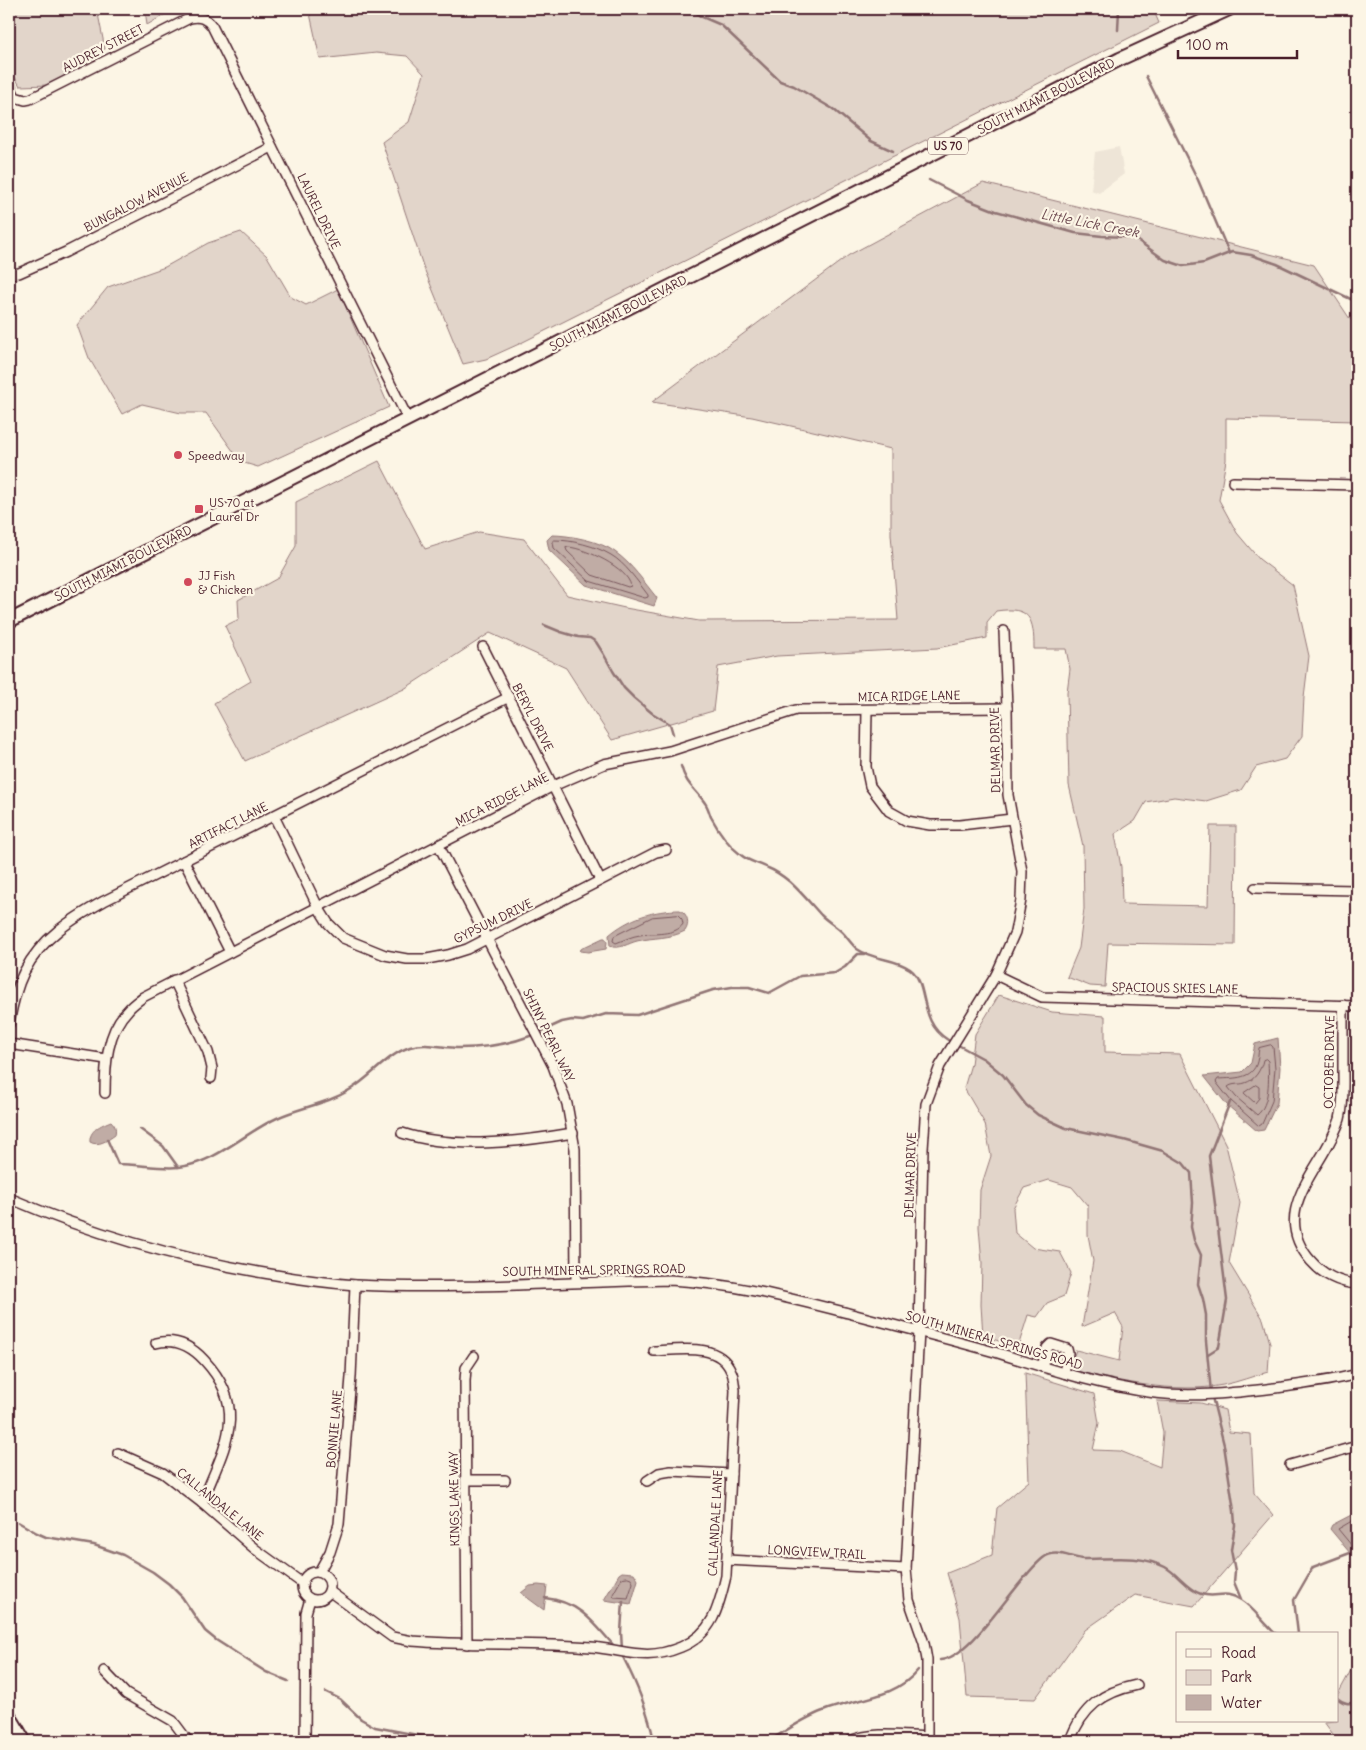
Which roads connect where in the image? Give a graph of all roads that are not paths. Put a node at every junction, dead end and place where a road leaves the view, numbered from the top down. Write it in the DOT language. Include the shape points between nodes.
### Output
graph roads {
  1 [pos="1229,9"];
  2 [pos="202,18"];
  3 [pos="9,84"];
  4 [pos="272,147"];
  5 [pos="9,274"];
  6 [pos="408,419"];
  7 [pos="1233,482"];
  8 [pos="1357,485"];
  9 [pos="9,620"];
  10 [pos="1004,631"];
  11 [pos="483,647"];
  12 [pos="508,697"];
  13 [pos="1008,708"];
  14 [pos="867,710"];
  15 [pos="554,786"];
  16 [pos="274,816"];
  17 [pos="1012,819"];
  18 [pos="439,846"];
  19 [pos="666,850"];
  20 [pos="184,861"];
  21 [pos="600,880"];
  22 [pos="1255,888"];
  23 [pos="1357,890"];
  24 [pos="318,907"];
  25 [pos="488,939"];
  26 [pos="230,952"];
  27 [pos="996,975"];
  28 [pos="174,980"];
  29 [pos="1343,1005"];
  30 [pos="1357,1006"];
  31 [pos="9,1024"];
  32 [pos="9,1044"];
  33 [pos="106,1059"];
  34 [pos="211,1078"];
  35 [pos="105,1093"];
  36 [pos="402,1133"];
  37 [pos="573,1134"];
  38 [pos="9,1198"];
  39 [pos="576,1282"];
  40 [pos="1357,1284"];
  41 [pos="355,1285"];
  42 [pos="918,1331"];
  43 [pos="156,1343"];
  44 [pos="654,1351"];
  45 [pos="474,1356"];
  46 [pos="1042,1367"];
  47 [pos="1064,1373"];
  48 [pos="1357,1374"];
  49 [pos="1357,1446"];
  50 [pos="118,1453"];
  51 [pos="1290,1465"];
  52 [pos="731,1474"];
  53 [pos="466,1480"];
  54 [pos="505,1480"];
  55 [pos="647,1481"];
  56 [pos="202,1503"];
  57 [pos="727,1560"];
  58 [pos="906,1569"];
  59 [pos="319,1572"];
  60 [pos="302,1583"];
  61 [pos="329,1591"];
  62 [pos="310,1599"];
  63 [pos="467,1644"];
  64 [pos="104,1671"];
  65 [pos="1137,1685"];
  66 [pos="9,1714"];
  67 [pos="927,1739"];
  68 [pos="25,1741"];
  69 [pos="188,1741"];
  70 [pos="305,1741"];
  71 [pos="850,1741"];
  72 [pos="1070,1741"];
  1 -- 6 [label="highway, SOUTH MIAMI BOULEVARD / US 70" via="1120,59"];
  2 -- 3 [label="street, AUDREY STREET" via="190,18 36,97 25,100 15,97"];
  2 -- 4 [label="street, LAUREL DRIVE" via="212,26"];
  4 -- 5 [label="street, BUNGALOW AVENUE" via="66,252 19,273"];
  4 -- 6 [label="street, LAUREL DRIVE"];
  6 -- 9 [label="highway, SOUTH MIAMI BOULEVARD / US 70"];
  7 -- 8 [label="street"];
  10 -- 13 [label="street, DELMAR DRIVE"];
  11 -- 12 [label="street, BERYL DRIVE"];
  12 -- 15 [label="street, BERYL DRIVE"];
  12 -- 16 [label="street, ARTIFACT LANE"];
  13 -- 14 [label="street, MICA RIDGE LANE"];
  13 -- 17 [label="street, DELMAR DRIVE" via="1008,796"];
  14 -- 15 [label="street, MICA RIDGE LANE" via="796,710 670,751 604,764"];
  14 -- 17 [label="street" via="868,777 870,786 888,811 907,821 930,825"];
  15 -- 18 [label="street, MICA RIDGE LANE"];
  15 -- 21 [label="street, BERYL DRIVE"];
  16 -- 20 [label="street, ARTIFACT LANE"];
  16 -- 24 [label="street, GYPSUM DRIVE"];
  17 -- 27 [label="street, DELMAR DRIVE" via="1022,871 1021,900 1015,932"];
  18 -- 24 [label="street, MICA RIDGE LANE"];
  18 -- 25 [label="street, SHINY PEARL WAY"];
  19 -- 21 [label="street, GYPSUM DRIVE"];
  20 -- 26 [label="street"];
  20 -- 31 [label="street, ARTIFACT LANE" via="104,901 54,932 24,972 14,997"];
  21 -- 25 [label="street, GYPSUM DRIVE"];
  22 -- 23 [label="street"];
  24 -- 25 [label="street, GYPSUM DRIVE" via="343,938 386,955 407,959 448,956"];
  24 -- 26 [label="street, MICA RIDGE LANE"];
  25 -- 37 [label="street, SHINY PEARL WAY" via="553,1066 567,1104"];
  26 -- 28 [label="street, MICA RIDGE LANE"];
  27 -- 29 [label="street, SPACIOUS SKIES LANE" via="1042,997"];
  27 -- 42 [label="street, DELMAR DRIVE" via="940,1066 926,1104"];
  28 -- 33 [label="street, MICA RIDGE LANE" via="127,1010 118,1022"];
  28 -- 34 [label="street" via="208,1052"];
  29 -- 30 [label="street, SPACIOUS SKIES LANE"];
  29 -- 40 [label="street, OCTOBER DRIVE" via="1344,1097 1340,1118 1332,1140 1299,1195 1294,1216 1300,1246 1314,1265 1333,1278"];
  32 -- 33 [label="street"];
  33 -- 35 [label="street, MICA RIDGE LANE"];
  36 -- 37 [label="street" via="436,1141 474,1142 518,1141"];
  37 -- 39 [label="street, SHINY PEARL WAY"];
  38 -- 41 [label="street, SOUTH MINERAL SPRINGS ROAD" via="116,1238 203,1262"];
  39 -- 41 [label="street, SOUTH MINERAL SPRINGS ROAD"];
  39 -- 42 [label="street, SOUTH MINERAL SPRINGS ROAD" via="670,1280 725,1285 770,1293"];
  41 -- 59 [label="street, BONNIE LANE" via="339,1524"];
  42 -- 46 [label="street, SOUTH MINERAL SPRINGS ROAD"];
  42 -- 58 [label="street, DELMAR DRIVE"];
  43 -- 56 [label="street" via="176,1342 194,1350 216,1373 227,1397 231,1416 227,1440"];
  44 -- 52 [label="street, CALLANDALE LANE" via="708,1351 722,1358 732,1371 735,1390"];
  45 -- 53 [label="street, KINGS LAKE WAY" via="466,1368 465,1381"];
  46 -- 47 [label="street, SOUTH MINERAL SPRINGS ROAD"];
  46 -- 47 [label="street" via="1047,1348 1051,1344 1059,1346 1067,1349 1068,1353"];
  47 -- 48 [label="street, SOUTH MINERAL SPRINGS ROAD" via="1165,1394 1233,1393 1311,1384"];
  49 -- 51 [label="street"];
  50 -- 56 [label="street, CALLANDALE LANE" via="163,1473"];
  52 -- 55 [label="street" via="672,1471 659,1473"];
  52 -- 57 [label="street, CALLANDALE LANE"];
  53 -- 54 [label="street"];
  53 -- 63 [label="street, KINGS LAKE WAY"];
  56 -- 60 [label="street, CALLANDALE LANE" via="255,1549"];
  57 -- 58 [label="street, LONGVIEW TRAIL"];
  57 -- 63 [label="street, CALLANDALE LANE" via="714,1619 683,1646 661,1654 636,1655 592,1647"];
  58 -- 67 [label="street, DELMAR DRIVE" via="909,1600 927,1660"];
  59 -- 60 [label="street" via="306,1575"];
  59 -- 61 [label="street" via="327,1577"];
  60 -- 62 [label="street" via="303,1592"];
  61 -- 62 [label="street" via="319,1600"];
  61 -- 63 [label="street, CALLANDALE LANE" via="392,1637"];
  62 -- 70 [label="street" via="306,1623"];
  64 -- 69 [label="street" via="126,1694 173,1721"];
  65 -- 72 [label="street" via="1112,1692 1094,1703 1080,1719"];
  66 -- 68 [label="main road"];
  67 -- 71 [label="street" via="875,1736"];
}
